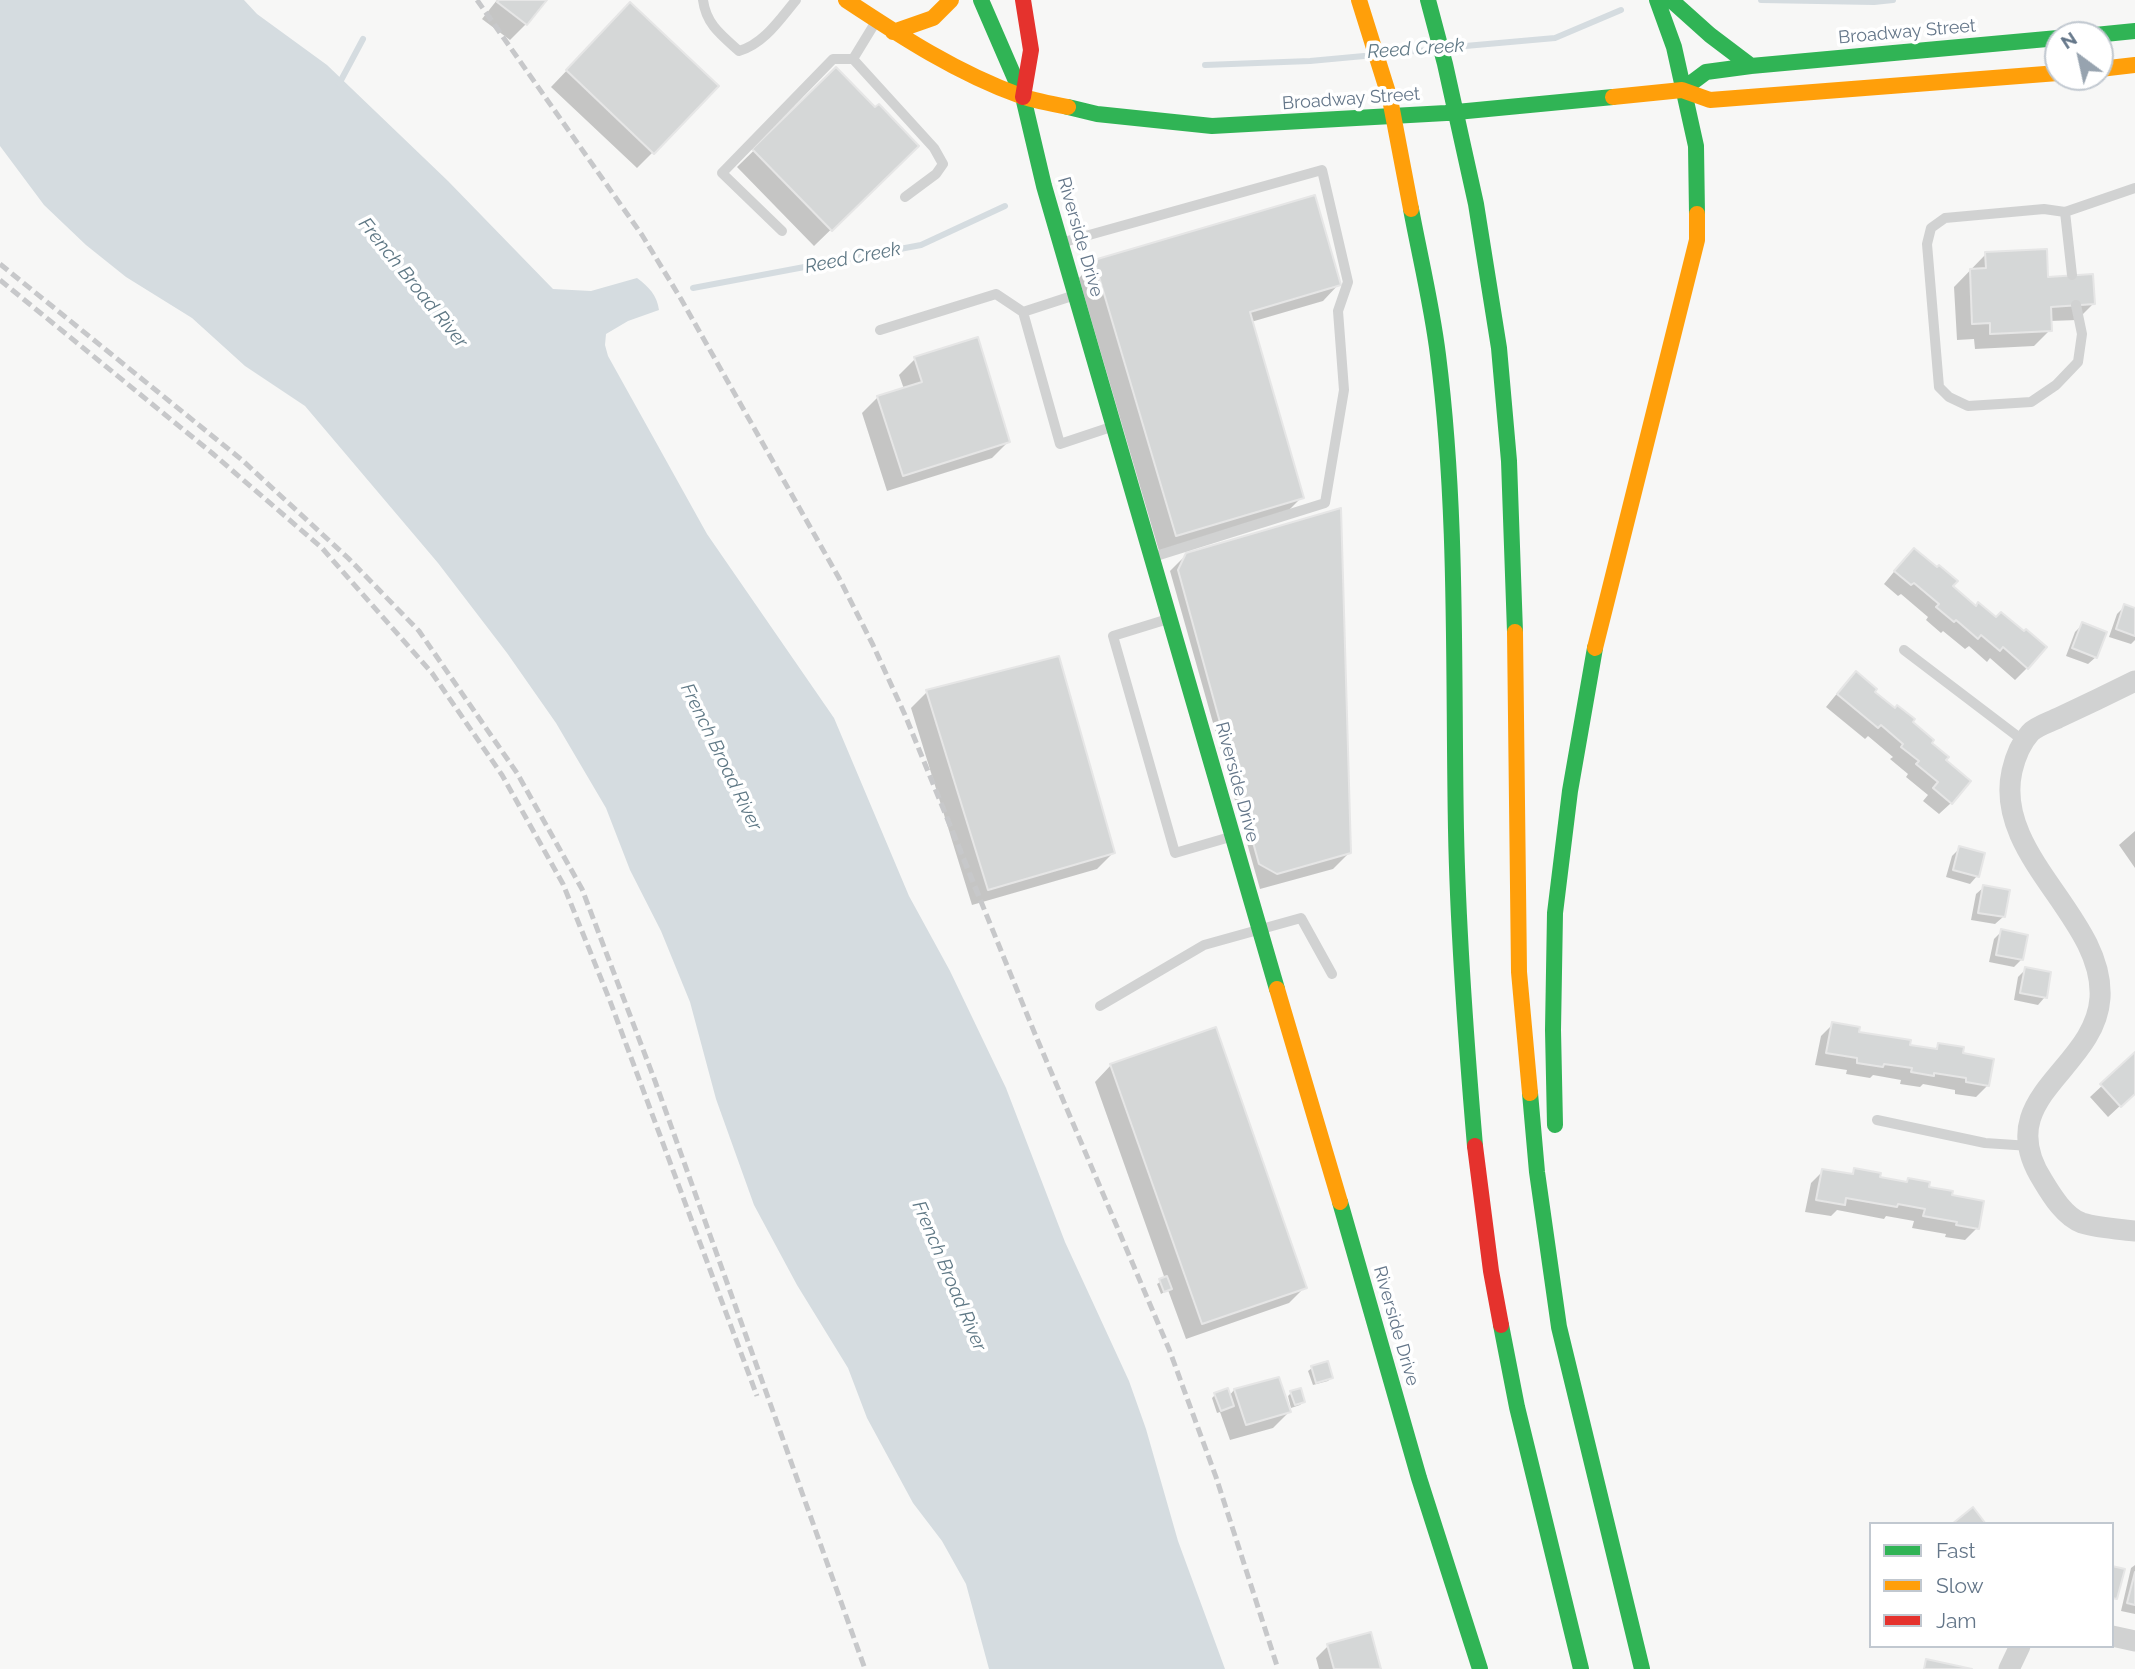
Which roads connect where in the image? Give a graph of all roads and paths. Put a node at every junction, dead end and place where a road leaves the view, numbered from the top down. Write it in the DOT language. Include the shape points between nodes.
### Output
graph roads {
  1 [pos="703,0"];
  2 [pos="796,0"];
  3 [pos="846,0"];
  4 [pos="951,0"];
  5 [pos="981,0"];
  6 [pos="1023,0"];
  7 [pos="1359,0"];
  8 [pos="1428,0"];
  9 [pos="1657,0"];
  10 [pos="1671,0"];
  11 [pos="877,21"];
  12 [pos="2135,31"];
  13 [pos="893,32"];
  14 [pos="2114,33"];
  15 [pos="2044,39"];
  16 [pos="853,59"];
  17 [pos="2135,65"];
  18 [pos="1751,66"];
  19 [pos="2114,67"];
  20 [pos="2044,74"];
  21 [pos="1682,90"];
  22 [pos="1023,97"];
  23 [pos="2135,188"];
  24 [pos="905,197"];
  25 [pos="2065,212"];
  26 [pos="782,231"];
  27 [pos="1061,243"];
  28 [pos="2071,275"];
  29 [pos="1076,295"];
  30 [pos="2076,305"];
  31 [pos="1023,312"];
  32 [pos="880,330"];
  33 [pos="1113,426"];
  34 [pos="1152,558"];
  35 [pos="1170,618"];
  36 [pos="1904,650"];
  37 [pos="2135,681"];
  38 [pos="2025,742"];
  39 [pos="1233,836"];
  40 [pos="1259,928"];
  41 [pos="1332,974"];
  42 [pos="1100,1006"];
  43 [pos="1877,1120"];
  44 [pos="1555,1135"];
  45 [pos="2030,1146"];
  46 [pos="2135,1231"];
  47 [pos="1579,1339"];
  48 [pos="1595,1484"];
  49 [pos="2114,1636"];
  50 [pos="2135,1641"];
  51 [pos="2019,1648"];
  52 [pos="1480,1669"];
  53 [pos="1581,1669"];
  54 [pos="1642,1669"];
  55 [pos="2009,1669"];
  1 -- 2 [label="lane" via="705,15 739,51 764,38"];
  3 -- 11 [label="main road"];
  4 -- 13 [label="main road" via="933,20"];
  5 -- 22 [label="main road"];
  6 -- 22 [label="main road" via="1031,50"];
  7 -- 53 [label="main road" via="1390,99 1438,353 1454,564 1461,976 1478,1178 1517,1407"];
  8 -- 48 [label="main road" via="1476,204 1499,348 1514,565 1519,972 1527,1075 1559,1327"];
  9 -- 21 [label="main road" via="1674,47"];
  10 -- 18 [label="main road"];
  11 -- 13 [label="main road"];
  11 -- 16 [label="lane"];
  12 -- 14 [label="main road"];
  13 -- 22 [label="main road" via="934,57"];
  15 -- 18 [label="main road, Broadway Street"];
  16 -- 24 [label="lane" via="934,148 943,164"];
  16 -- 26 [label="lane" via="833,59 722,173"];
  17 -- 19 [label="main road"];
  18 -- 21 [label="main road, Broadway Street" via="1706,72"];
  20 -- 21 [label="main road, Broadway Street" via="1710,100"];
  21 -- 22 [label="main road, Broadway Street" via="1446,113 1212,126 1097,114"];
  21 -- 44 [label="main road" via="1696,146 1697,240 1592,659 1573,778 1555,914"];
  22 -- 27 [label="main road, Riverside Drive"];
  23 -- 25 [label="lane"];
  25 -- 28 [label="lane"];
  25 -- 30 [label="lane" via="2044,209 1945,218 1931,228 1927,244 1939,387 1968,406 2031,402 2078,362 2082,334"];
  27 -- 29 [label="main road, Riverside Drive"];
  27 -- 34 [label="lane" via="1322,170 1348,282 1338,311 1344,390 1325,503"];
  29 -- 31 [label="lane"];
  29 -- 33 [label="main road, Riverside Drive"];
  31 -- 32 [label="lane" via="996,294"];
  31 -- 33 [label="lane" via="1060,444"];
  33 -- 34 [label="main road, Riverside Drive"];
  34 -- 35 [label="main road, Riverside Drive"];
  35 -- 39 [label="main road, Riverside Drive"];
  35 -- 39 [label="lane" via="1113,636 1175,853"];
  36 -- 38 [label="lane"];
  37 -- 38 [label="street" via="2031,732"];
  38 -- 45 [label="street" via="2015,758 2009,785 2011,809 2020,836 2086,943 2097,971 2100,998 2092,1031 2036,1103 2028,1131"];
  39 -- 40 [label="main road, Riverside Drive"];
  40 -- 41 [label="lane" via="1301,918"];
  40 -- 42 [label="lane" via="1204,945"];
  40 -- 52 [label="main road, Riverside Drive" via="1419,1478"];
  43 -- 45 [label="lane" via="1985,1143"];
  45 -- 46 [label="street" via="2035,1169 2059,1206 2081,1223"];
  47 -- 48 [label="main road" via="1600,1457"];
  48 -- 54 [label="main road"];
  49 -- 50 [label="street"];
  51 -- 55 [label="street"];
}
